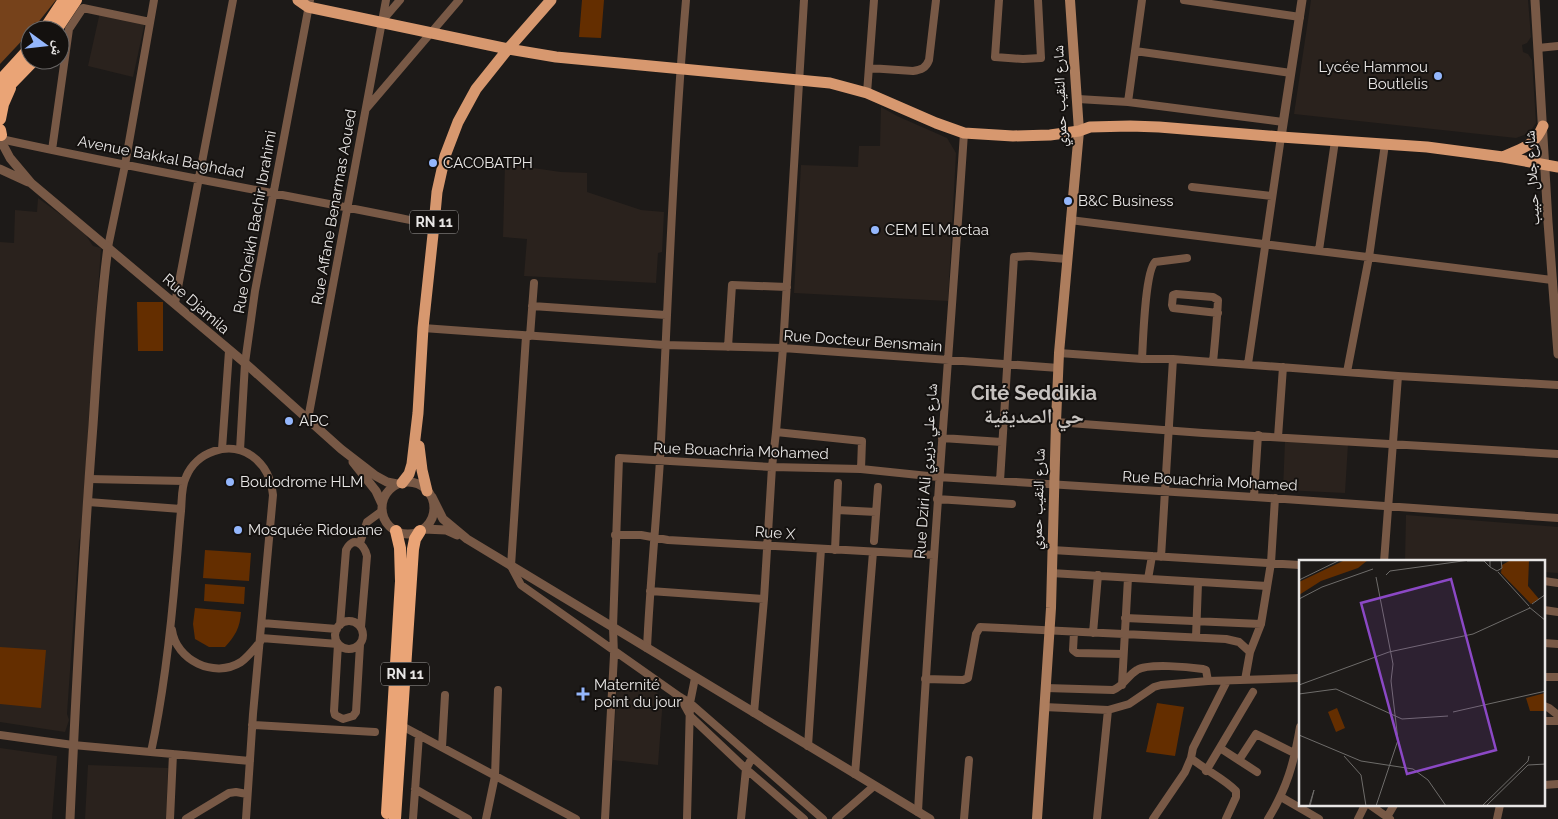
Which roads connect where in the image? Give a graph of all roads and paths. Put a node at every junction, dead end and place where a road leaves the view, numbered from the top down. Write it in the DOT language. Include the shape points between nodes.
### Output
graph roads {
  1 [pos="64,0"];
  2 [pos="76,0"];
  3 [pos="154,0"];
  4 [pos="233,0"];
  5 [pos="298,0"];
  6 [pos="386,0"];
  7 [pos="400,0"];
  8 [pos="459,0"];
  9 [pos="552,0"];
  10 [pos="686,0"];
  11 [pos="804,0"];
  12 [pos="874,0"];
  13 [pos="936,0"];
  14 [pos="998,0"];
  15 [pos="1038,0"];
  16 [pos="1070,0"];
  17 [pos="1142,0"];
  18 [pos="1184,0"];
  19 [pos="1302,0"];
  20 [pos="1535,0"];
  21 [pos="309,3"];
  22 [pos="1222,3"];
  23 [pos="1300,17"];
  24 [pos="51,20"];
  25 [pos="63,20"];
  26 [pos="150,22"];
  27 [pos="381,22"];
  28 [pos="431,32"];
  29 [pos="1558,46"];
  30 [pos="1538,48"];
  31 [pos="508,49"];
  32 [pos="1134,51"];
  33 [pos="20,62"];
  34 [pos="869,68"];
  35 [pos="21,70"];
  36 [pos="680,70"];
  37 [pos="1291,73"];
  38 [pos="798,80"];
  39 [pos="6,82"];
  40 [pos="867,93"];
  41 [pos="0,95"];
  42 [pos="1078,99"];
  43 [pos="1128,102"];
  44 [pos="365,111"];
  45 [pos="0,119"];
  46 [pos="1283,122"];
  47 [pos="1543,126"];
  48 [pos="1079,131"];
  49 [pos="964,133"];
  50 [pos="1,138"];
  51 [pos="1281,138"];
  52 [pos="1335,141"];
  53 [pos="1385,144"];
  54 [pos="52,150"];
  55 [pos="1503,157"];
  56 [pos="1545,164"];
  57 [pos="125,165"];
  58 [pos="1558,166"];
  59 [pos="0,169"];
  60 [pos="1558,172"];
  61 [pos="199,178"];
  62 [pos="31,183"];
  63 [pos="1192,187"];
  64 [pos="273,192"];
  65 [pos="1272,196"];
  66 [pos="348,207"];
  67 [pos="1070,220"];
  68 [pos="434,226"];
  69 [pos="1264,245"];
  70 [pos="108,247"];
  71 [pos="1319,250"];
  72 [pos="1368,257"];
  73 [pos="1187,258"];
  74 [pos="1067,259"];
  75 [pos="1552,280"];
  76 [pos="534,283"];
  77 [pos="786,287"];
  78 [pos="175,303"];
  79 [pos="532,306"];
  80 [pos="1218,313"];
  81 [pos="666,315"];
  82 [pos="423,328"];
  83 [pos="528,336"];
  84 [pos="664,345"];
  85 [pos="728,347"];
  86 [pos="783,348"];
  87 [pos="229,351"];
  88 [pos="1060,353"];
  89 [pos="1558,354"];
  90 [pos="1142,359"];
  91 [pos="1173,359"];
  92 [pos="948,361"];
  93 [pos="1213,362"];
  94 [pos="245,363"];
  95 [pos="1248,364"];
  96 [pos="1006,365"];
  97 [pos="1283,367"];
  98 [pos="1059,368"];
  99 [pos="1347,372"];
  100 [pos="1398,376"];
  101 [pos="1558,385"];
  102 [pos="418,413"];
  103 [pos="308,419"];
  104 [pos="1056,422"];
  105 [pos="1169,430"];
  106 [pos="776,432"];
  107 [pos="1258,435"];
  108 [pos="1278,437"];
  109 [pos="942,438"];
  110 [pos="1002,442"];
  111 [pos="1392,445"];
  112 [pos="341,448"];
  113 [pos="222,449"];
  114 [pos="240,450"];
  115 [pos="1558,454"];
  116 [pos="660,462"];
  117 [pos="772,467"];
  118 [pos="862,469"];
  119 [pos="938,477"];
  120 [pos="89,479"];
  121 [pos="184,481"];
  122 [pos="1000,481"];
  123 [pos="400,483"];
  124 [pos="838,483"];
  125 [pos="1055,485"];
  126 [pos="878,487"];
  127 [pos="1164,492"];
  128 [pos="429,494"];
  129 [pos="1254,497"];
  130 [pos="1275,498"];
  131 [pos="937,499"];
  132 [pos="88,502"];
  133 [pos="1012,504"];
  134 [pos="1387,506"];
  135 [pos="382,508"];
  136 [pos="181,509"];
  137 [pos="837,510"];
  138 [pos="876,512"];
  139 [pos="1558,518"];
  140 [pos="422,530"];
  141 [pos="396,532"];
  142 [pos="615,534"];
  143 [pos="654,538"];
  144 [pos="466,539"];
  145 [pos="874,541"];
  146 [pos="360,543"];
  147 [pos="767,546"];
  148 [pos="821,549"];
  149 [pos="834,550"];
  150 [pos="1052,550"];
  151 [pos="873,552"];
  152 [pos="934,555"];
  153 [pos="1152,556"];
  154 [pos="1161,557"];
  155 [pos="1384,560"];
  156 [pos="1271,563"];
  157 [pos="1299,565"];
  158 [pos="511,566"];
  159 [pos="1051,573"];
  160 [pos="1098,575"];
  161 [pos="1128,578"];
  162 [pos="1148,579"];
  163 [pos="1198,583"];
  164 [pos="1267,586"];
  165 [pos="650,592"];
  166 [pos="764,599"];
  167 [pos="1125,618"];
  168 [pos="1197,621"];
  169 [pos="171,622"];
  170 [pos="262,623"];
  171 [pos="1261,624"];
  172 [pos="338,627"];
  173 [pos="361,627"];
  174 [pos="612,627"];
  175 [pos="1049,631"];
  176 [pos="1074,632"];
  177 [pos="1093,633"];
  178 [pos="1125,634"];
  179 [pos="1196,636"];
  180 [pos="260,640"];
  181 [pos="338,644"];
  182 [pos="360,645"];
  183 [pos="647,648"];
  184 [pos="614,650"];
  185 [pos="1250,652"];
  186 [pos="1123,654"];
  187 [pos="695,678"];
  188 [pos="1299,678"];
  189 [pos="925,679"];
  190 [pos="1245,680"];
  191 [pos="1208,681"];
  192 [pos="1226,681"];
  193 [pos="1122,685"];
  194 [pos="1046,688"];
  195 [pos="498,690"];
  196 [pos="1253,692"];
  197 [pos="445,695"];
  198 [pos="680,697"];
  199 [pos="690,703"];
  200 [pos="1044,707"];
  201 [pos="1546,707"];
  202 [pos="1108,710"];
  203 [pos="754,713"];
  204 [pos="1558,715"];
  205 [pos="690,717"];
  206 [pos="252,725"];
  207 [pos="402,726"];
  208 [pos="375,732"];
  209 [pos="1299,734"];
  210 [pos="0,735"];
  211 [pos="419,735"];
  212 [pos="73,745"];
  213 [pos="808,746"];
  214 [pos="442,747"];
  215 [pos="1220,748"];
  216 [pos="151,752"];
  217 [pos="173,754"];
  218 [pos="1296,754"];
  219 [pos="752,758"];
  220 [pos="1191,758"];
  221 [pos="969,760"];
  222 [pos="1239,760"];
  223 [pos="250,761"];
  224 [pos="746,768"];
  225 [pos="1206,771"];
  226 [pos="1257,772"];
  227 [pos="855,774"];
  228 [pos="495,776"];
  229 [pos="874,786"];
  230 [pos="415,789"];
  231 [pos="247,794"];
  232 [pos="1281,797"];
  233 [pos="1364,806"];
  234 [pos="1371,806"];
  235 [pos="1394,806"];
  236 [pos="1500,806"];
  237 [pos="918,812"];
  238 [pos="1389,818"];
  239 [pos="70,819"];
  240 [pos="170,819"];
  241 [pos="186,819"];
  242 [pos="246,819"];
  243 [pos="386,819"];
  244 [pos="395,819"];
  245 [pos="413,819"];
  246 [pos="468,819"];
  247 [pos="486,819"];
  248 [pos="576,819"];
  249 [pos="605,819"];
  250 [pos="687,819"];
  251 [pos="741,819"];
  252 [pos="804,819"];
  253 [pos="823,819"];
  254 [pos="836,819"];
  255 [pos="930,819"];
  256 [pos="964,819"];
  257 [pos="1037,819"];
  258 [pos="1097,819"];
  259 [pos="1153,819"];
  260 [pos="1226,819"];
  261 [pos="1268,819"];
  262 [pos="1319,819"];
  263 [pos="1358,819"];
  264 [pos="1496,819"];
  1 -- 24 [label="highway"];
  2 -- 25 [label="highway"];
  3 -- 26 [label="street"];
  4 -- 61 [label="street"];
  5 -- 21 [label="main road"];
  6 -- 27 [label="street, Rue Affane Benarmas Aoued"];
  7 -- 27 [label="street"];
  8 -- 28 [label="street"];
  9 -- 31 [label="main road, RN 11"];
  10 -- 36 [label="street"];
  11 -- 38 [label="street"];
  12 -- 34 [label="street"];
  13 -- 34 [label="street" via="927,64 913,72"];
  14 -- 15 [label="street" via="995,57 1023,59 1041,58"];
  16 -- 42 [label="main road, شارع النقيب حمري"];
  17 -- 32 [label="street"];
  18 -- 22 [label="street"];
  19 -- 23 [label="street"];
  20 -- 30 [label="street, شارع جلال حبيب"];
  21 -- 27 [label="main road"];
  21 -- 64 [label="street, Rue Cheikh Bachir Ibrahimi"];
  22 -- 23 [label="street"];
  23 -- 37 [label="street"];
  26 -- 54 [label="street" via="83,8 69,29"];
  26 -- 57 [label="street"];
  27 -- 28 [label="main road"];
  27 -- 44 [label="street, Rue Affane Benarmas Aoued"];
  28 -- 31 [label="main road"];
  28 -- 44 [label="street"];
  29 -- 30 [label="street"];
  30 -- 47 [label="street, شارع جلال حبيب"];
  31 -- 36 [label="main road"];
  31 -- 68 [label="main road, RN 11" via="476,89 458,122 445,156"];
  32 -- 37 [label="street"];
  32 -- 43 [label="street"];
  33 -- 39 [label="highway"];
  34 -- 40 [label="street"];
  35 -- 39 [label="highway"];
  36 -- 38 [label="main road"];
  36 -- 81 [label="street"];
  37 -- 46 [label="street"];
  38 -- 40 [label="main road" via="830,83"];
  38 -- 77 [label="street"];
  39 -- 41 [label="highway"];
  39 -- 45 [label="highway"];
  40 -- 49 [label="main road"];
  42 -- 43 [label="street"];
  42 -- 48 [label="main road, شارع النقيب حمري"];
  43 -- 46 [label="street"];
  44 -- 66 [label="street, Rue Affane Benarmas Aoued"];
  46 -- 51 [label="street"];
  47 -- 55 [label="main road" via="1532,144"];
  47 -- 56 [label="street, شارع جلال حبيب"];
  48 -- 49 [label="main road" via="1013,136"];
  48 -- 51 [label="main road" via="1130,126"];
  48 -- 67 [label="main road, شارع النقيب حمري"];
  49 -- 92 [label="street, Rue Dziri Ali شارع علي دزيري"];
  50 -- 54 [label="street, Avenue Bakkal Baghdad"];
  50 -- 62 [label="street" via="10,158"];
  51 -- 52 [label="main road"];
  51 -- 65 [label="street"];
  52 -- 53 [label="main road"];
  52 -- 71 [label="street"];
  53 -- 55 [label="main road"];
  53 -- 72 [label="street"];
  54 -- 57 [label="street, Avenue Bakkal Baghdad"];
  55 -- 56 [label="main road"];
  56 -- 58 [label="main road"];
  56 -- 60 [label="main road"];
  56 -- 75 [label="street, شارع جلال حبيب"];
  57 -- 61 [label="street, Avenue Bakkal Baghdad"];
  57 -- 70 [label="street"];
  59 -- 62 [label="street"];
  61 -- 64 [label="street, Avenue Bakkal Baghdad"];
  61 -- 78 [label="street"];
  62 -- 70 [label="street, Rue Djamila"];
  63 -- 65 [label="street"];
  64 -- 66 [label="street, Avenue Bakkal Baghdad"];
  64 -- 94 [label="street, Rue Cheikh Bachir Ibrahimi"];
  65 -- 69 [label="street"];
  66 -- 68 [label="street, Avenue Bakkal Baghdad"];
  66 -- 103 [label="street, Rue Affane Benarmas Aoued"];
  67 -- 69 [label="street"];
  67 -- 74 [label="main road, شارع النقيب حمري"];
  68 -- 82 [label="main road, RN 11"];
  69 -- 71 [label="street"];
  69 -- 95 [label="street"];
  70 -- 78 [label="street, Rue Djamila"];
  70 -- 120 [label="street"];
  71 -- 72 [label="street"];
  72 -- 75 [label="street"];
  72 -- 99 [label="street"];
  73 -- 90 [label="street" via="1152,264"];
  74 -- 88 [label="main road, شارع النقيب حمري"];
  74 -- 96 [label="street" via="1014,258"];
  75 -- 89 [label="street, شارع جلال حبيب"];
  76 -- 79 [label="street"];
  77 -- 85 [label="street" via="732,285"];
  77 -- 86 [label="street"];
  78 -- 87 [label="street, Rue Djamila"];
  79 -- 81 [label="street"];
  79 -- 83 [label="street"];
  80 -- 80 [label="street" via="1175,308 1172,306 1173,295 1215,297"];
  80 -- 93 [label="street"];
  81 -- 84 [label="street"];
  82 -- 83 [label="street, Rue Docteur Bensmain"];
  82 -- 102 [label="main road, RN 11"];
  83 -- 84 [label="street, Rue Docteur Bensmain"];
  83 -- 158 [label="street"];
  84 -- 85 [label="street, Rue Docteur Bensmain"];
  84 -- 116 [label="street"];
  85 -- 86 [label="street, Rue Docteur Bensmain"];
  86 -- 92 [label="street, Rue Docteur Bensmain"];
  86 -- 106 [label="street"];
  87 -- 94 [label="street, Rue Djamila"];
  87 -- 113 [label="street"];
  88 -- 90 [label="street"];
  88 -- 98 [label="main road, شارع النقيب حمري"];
  90 -- 91 [label="street"];
  91 -- 93 [label="street"];
  91 -- 105 [label="street"];
  92 -- 96 [label="street, Rue Docteur Bensmain"];
  92 -- 109 [label="street, Rue Dziri Ali شارع علي دزيري"];
  93 -- 95 [label="street"];
  94 -- 103 [label="street, Rue Djamila"];
  94 -- 114 [label="street, Rue Cheikh Bachir Ibrahimi"];
  95 -- 97 [label="street"];
  96 -- 98 [label="street, Rue Docteur Bensmain"];
  96 -- 110 [label="street"];
  97 -- 99 [label="street"];
  97 -- 108 [label="street"];
  98 -- 104 [label="main road, شارع النقيب حمري"];
  99 -- 100 [label="street"];
  100 -- 101 [label="street"];
  100 -- 111 [label="street"];
  102 -- 123 [label="main road, RN 11" via="411,469"];
  102 -- 128 [label="main road, RN 11" via="420,462"];
  103 -- 112 [label="street, Rue Djamila"];
  104 -- 105 [label="street"];
  104 -- 125 [label="main road, شارع النقيب حمري"];
  105 -- 107 [label="street"];
  105 -- 127 [label="street"];
  106 -- 117 [label="street"];
  106 -- 118 [label="street, Rue Bouachria Mohamed" via="862,441"];
  107 -- 108 [label="street"];
  107 -- 129 [label="street"];
  108 -- 111 [label="street"];
  109 -- 110 [label="street"];
  109 -- 119 [label="street, Rue Dziri Ali شارع علي دزيري"];
  110 -- 122 [label="street"];
  111 -- 115 [label="street"];
  111 -- 134 [label="street"];
  112 -- 123 [label="street" via="376,476 387,482"];
  112 -- 135 [label="street" via="372,485"];
  113 -- 114 [label="street"];
  113 -- 121 [label="street" via="196,461"];
  114 -- 170 [label="street" via="260,462 270,478 273,495"];
  116 -- 117 [label="street, Rue Bouachria Mohamed"];
  116 -- 142 [label="street, Rue Bouachria Mohamed" via="619,458"];
  116 -- 143 [label="street"];
  117 -- 118 [label="street, Rue Bouachria Mohamed"];
  117 -- 147 [label="street"];
  118 -- 119 [label="street, Rue Bouachria Mohamed"];
  119 -- 122 [label="street, Rue Bouachria Mohamed"];
  119 -- 131 [label="street, Rue Dziri Ali شارع علي دزيري"];
  120 -- 121 [label="street"];
  120 -- 132 [label="street"];
  121 -- 136 [label="street"];
  122 -- 125 [label="street, Rue Bouachria Mohamed"];
  123 -- 128 [label="street" via="416,483"];
  123 -- 135 [label="street" via="389,490"];
  124 -- 137 [label="street"];
  125 -- 127 [label="street, Rue Bouachria Mohamed"];
  125 -- 150 [label="main road, شارع النقيب حمري"];
  126 -- 138 [label="street"];
  127 -- 129 [label="street, Rue Bouachria Mohamed"];
  127 -- 154 [label="street"];
  128 -- 140 [label="street" via="434,511"];
  128 -- 144 [label="street" via="443,519"];
  129 -- 130 [label="street, Rue Bouachria Mohamed"];
  130 -- 134 [label="street, Rue Bouachria Mohamed"];
  130 -- 156 [label="street"];
  131 -- 133 [label="street"];
  131 -- 152 [label="street, Rue Dziri Ali شارع علي دزيري"];
  132 -- 136 [label="street"];
  132 -- 212 [label="street"];
  134 -- 139 [label="street, Rue Bouachria Mohamed"];
  134 -- 155 [label="street"];
  135 -- 141 [label="street" via="386,523"];
  135 -- 146 [label="street" via="367,522"];
  136 -- 169 [label="street"];
  137 -- 138 [label="street"];
  137 -- 149 [label="street"];
  138 -- 145 [label="street"];
  140 -- 141 [label="street" via="410,534"];
  140 -- 144 [label="street" via="446,530"];
  140 -- 207 [label="highway, RN 11" via="413,549"];
  141 -- 243 [label="highway, RN 11" via="401,554 401,582"];
  142 -- 143 [label="street, Rue X"];
  142 -- 174 [label="street"];
  143 -- 147 [label="street, Rue X"];
  143 -- 165 [label="street"];
  144 -- 158 [label="street"];
  146 -- 172 [label="street" via="354,542 346,550"];
  146 -- 173 [label="street" via="367,556"];
  147 -- 148 [label="street, Rue X"];
  147 -- 166 [label="street"];
  148 -- 149 [label="street, Rue X"];
  148 -- 213 [label="street"];
  149 -- 151 [label="street, Rue X"];
  150 -- 153 [label="street"];
  150 -- 159 [label="main road, شارع النقيب حمري"];
  151 -- 152 [label="street, Rue X"];
  151 -- 227 [label="street"];
  152 -- 189 [label="street, Rue Dziri Ali شارع علي دزيري"];
  153 -- 154 [label="street"];
  153 -- 162 [label="street"];
  154 -- 156 [label="street"];
  156 -- 157 [label="street"];
  156 -- 164 [label="street"];
  158 -- 174 [label="street"];
  158 -- 184 [label="street" via="520,585"];
  159 -- 160 [label="street"];
  159 -- 175 [label="main road, شارع النقيب حمري"];
  160 -- 161 [label="street"];
  160 -- 177 [label="street"];
  161 -- 162 [label="street"];
  161 -- 167 [label="street"];
  162 -- 163 [label="street"];
  163 -- 164 [label="street"];
  163 -- 168 [label="street"];
  164 -- 171 [label="street"];
  165 -- 166 [label="street"];
  165 -- 183 [label="street"];
  166 -- 203 [label="street"];
  167 -- 168 [label="street"];
  167 -- 178 [label="street"];
  168 -- 171 [label="street"];
  168 -- 179 [label="street"];
  169 -- 180 [label="street" via="174,639 182,652 195,663 211,668 224,669 240,662"];
  169 -- 216 [label="street"];
  170 -- 172 [label="street"];
  170 -- 180 [label="street"];
  171 -- 185 [label="street"];
  172 -- 173 [label="street" via="348,621"];
  172 -- 181 [label="street" via="335,636"];
  173 -- 182 [label="street"];
  174 -- 183 [label="street"];
  174 -- 184 [label="street"];
  175 -- 176 [label="street"];
  175 -- 189 [label="street" via="980,627 968,678"];
  175 -- 194 [label="main road, شارع النقيب حمري"];
  176 -- 177 [label="street"];
  176 -- 186 [label="street" via="1073,650 1077,652"];
  177 -- 178 [label="street"];
  178 -- 179 [label="street"];
  178 -- 186 [label="street"];
  179 -- 185 [label="street" via="1239,642"];
  180 -- 181 [label="street"];
  180 -- 206 [label="street"];
  181 -- 182 [label="street" via="347,649"];
  181 -- 182 [label="street" via="334,711 343,720 356,712"];
  183 -- 187 [label="street"];
  184 -- 198 [label="street"];
  184 -- 249 [label="street"];
  185 -- 190 [label="street"];
  186 -- 193 [label="street"];
  187 -- 199 [label="street"];
  187 -- 203 [label="street"];
  188 -- 190 [label="street"];
  189 -- 237 [label="street, Rue Dziri Ali شارع علي دزيري"];
  190 -- 192 [label="street"];
  191 -- 192 [label="street"];
  191 -- 193 [label="street" via="1203,669 1143,667"];
  191 -- 202 [label="street" via="1154,687 1129,704"];
  192 -- 220 [label="street"];
  193 -- 194 [label="street" via="1113,690"];
  194 -- 200 [label="main road, شارع النقيب حمري"];
  195 -- 228 [label="street"];
  196 -- 215 [label="street"];
  197 -- 214 [label="street"];
  198 -- 199 [label="street"];
  198 -- 205 [label="street"];
  199 -- 205 [label="street"];
  199 -- 219 [label="street"];
  200 -- 202 [label="street"];
  200 -- 257 [label="main road, شارع النقيب حمري"];
  201 -- 204 [label="street"];
  202 -- 258 [label="street"];
  203 -- 213 [label="street"];
  205 -- 224 [label="street"];
  205 -- 250 [label="street"];
  206 -- 208 [label="street"];
  206 -- 223 [label="street"];
  207 -- 211 [label="street"];
  207 -- 244 [label="highway, RN 11"];
  209 -- 218 [label="street"];
  210 -- 212 [label="street"];
  211 -- 214 [label="street"];
  211 -- 230 [label="street"];
  212 -- 216 [label="street"];
  212 -- 239 [label="street"];
  213 -- 227 [label="street"];
  214 -- 228 [label="street"];
  215 -- 222 [label="street"];
  215 -- 225 [label="street"];
  216 -- 217 [label="street"];
  217 -- 223 [label="street"];
  217 -- 240 [label="street"];
  218 -- 222 [label="street" via="1256,734"];
  218 -- 232 [label="street"];
  219 -- 224 [label="street"];
  219 -- 253 [label="street"];
  220 -- 225 [label="street"];
  220 -- 259 [label="street"];
  221 -- 256 [label="street"];
  222 -- 226 [label="street"];
  223 -- 231 [label="street"];
  224 -- 251 [label="street"];
  224 -- 252 [label="street"];
  225 -- 260 [label="street" via="1236,792"];
  227 -- 229 [label="street"];
  228 -- 247 [label="street"];
  228 -- 248 [label="street"];
  229 -- 237 [label="street"];
  229 -- 254 [label="street"];
  230 -- 245 [label="street"];
  230 -- 246 [label="street"];
  231 -- 241 [label="street" via="229,793"];
  231 -- 242 [label="street"];
  232 -- 261 [label="street"];
  232 -- 262 [label="street"];
  233 -- 263 [label="street"];
  234 -- 238 [label="street"];
  235 -- 238 [label="street"];
  236 -- 264 [label="street"];
  237 -- 255 [label="street"];
}
